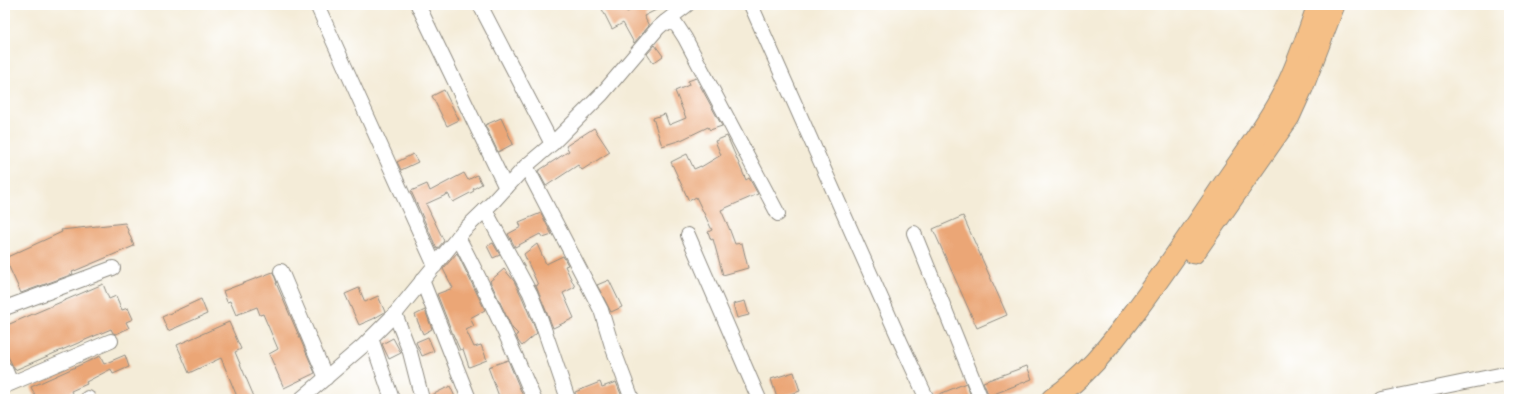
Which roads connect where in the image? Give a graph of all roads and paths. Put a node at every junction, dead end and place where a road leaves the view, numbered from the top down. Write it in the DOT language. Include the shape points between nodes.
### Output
graph roads {
  1 [pos="317,5"];
  2 [pos="418,5"];
  3 [pos="480,5"];
  4 [pos="686,5"];
  5 [pos="751,5"];
  6 [pos="1318,5"];
  7 [pos="1334,5"];
  8 [pos="665,22"];
  9 [pos="552,144"];
  10 [pos="526,166"];
  11 [pos="506,188"];
  12 [pos="485,210"];
  13 [pos="778,214"];
  14 [pos="914,233"];
  15 [pos="688,235"];
  16 [pos="458,237"];
  17 [pos="435,266"];
  18 [pos="113,268"];
  19 [pos="281,271"];
  20 [pos="422,280"];
  21 [pos="5,308"];
  22 [pos="1147,308"];
  23 [pos="395,314"];
  24 [pos="371,338"];
  25 [pos="111,341"];
  26 [pos="5,369"];
  27 [pos="1509,373"];
  28 [pos="326,378"];
  29 [pos="8,385"];
  30 [pos="301,399"];
  31 [pos="392,399"];
  32 [pos="422,399"];
  33 [pos="469,399"];
  34 [pos="534,399"];
  35 [pos="568,399"];
  36 [pos="632,399"];
  37 [pos="759,399"];
  38 [pos="927,399"];
  39 [pos="981,399"];
  40 [pos="1052,399"];
  41 [pos="1072,399"];
  42 [pos="1382,399"];
  1 -- 17 [label="street"];
  2 -- 11 [label="street"];
  3 -- 9 [label="street"];
  4 -- 8 [label="street"];
  5 -- 38 [label="street"];
  6 -- 22 [label="highway" via="1284,92 1262,131 1227,179"];
  7 -- 22 [label="highway" via="1289,117"];
  8 -- 9 [label="street" via="602,94"];
  8 -- 13 [label="street" via="676,24 685,38"];
  9 -- 10 [label="street"];
  10 -- 11 [label="street"];
  10 -- 36 [label="street" via="601,310"];
  11 -- 12 [label="street"];
  12 -- 16 [label="street"];
  12 -- 35 [label="street" via="530,293"];
  14 -- 39 [label="street"];
  15 -- 37 [label="street"];
  16 -- 17 [label="street"];
  16 -- 34 [label="street" via="511,345"];
  17 -- 20 [label="street"];
  18 -- 21 [label="street"];
  19 -- 28 [label="street"];
  20 -- 23 [label="street"];
  20 -- 33 [label="street"];
  22 -- 40 [label="highway" via="1091,367"];
  22 -- 41 [label="highway" via="1143,326 1111,364"];
  23 -- 24 [label="street"];
  23 -- 32 [label="street" via="410,352"];
  24 -- 28 [label="street"];
  24 -- 31 [label="street"];
  25 -- 29 [label="street"];
  26 -- 29 [label="street"];
  27 -- 42 [label="street"];
  28 -- 30 [label="street"];
}
